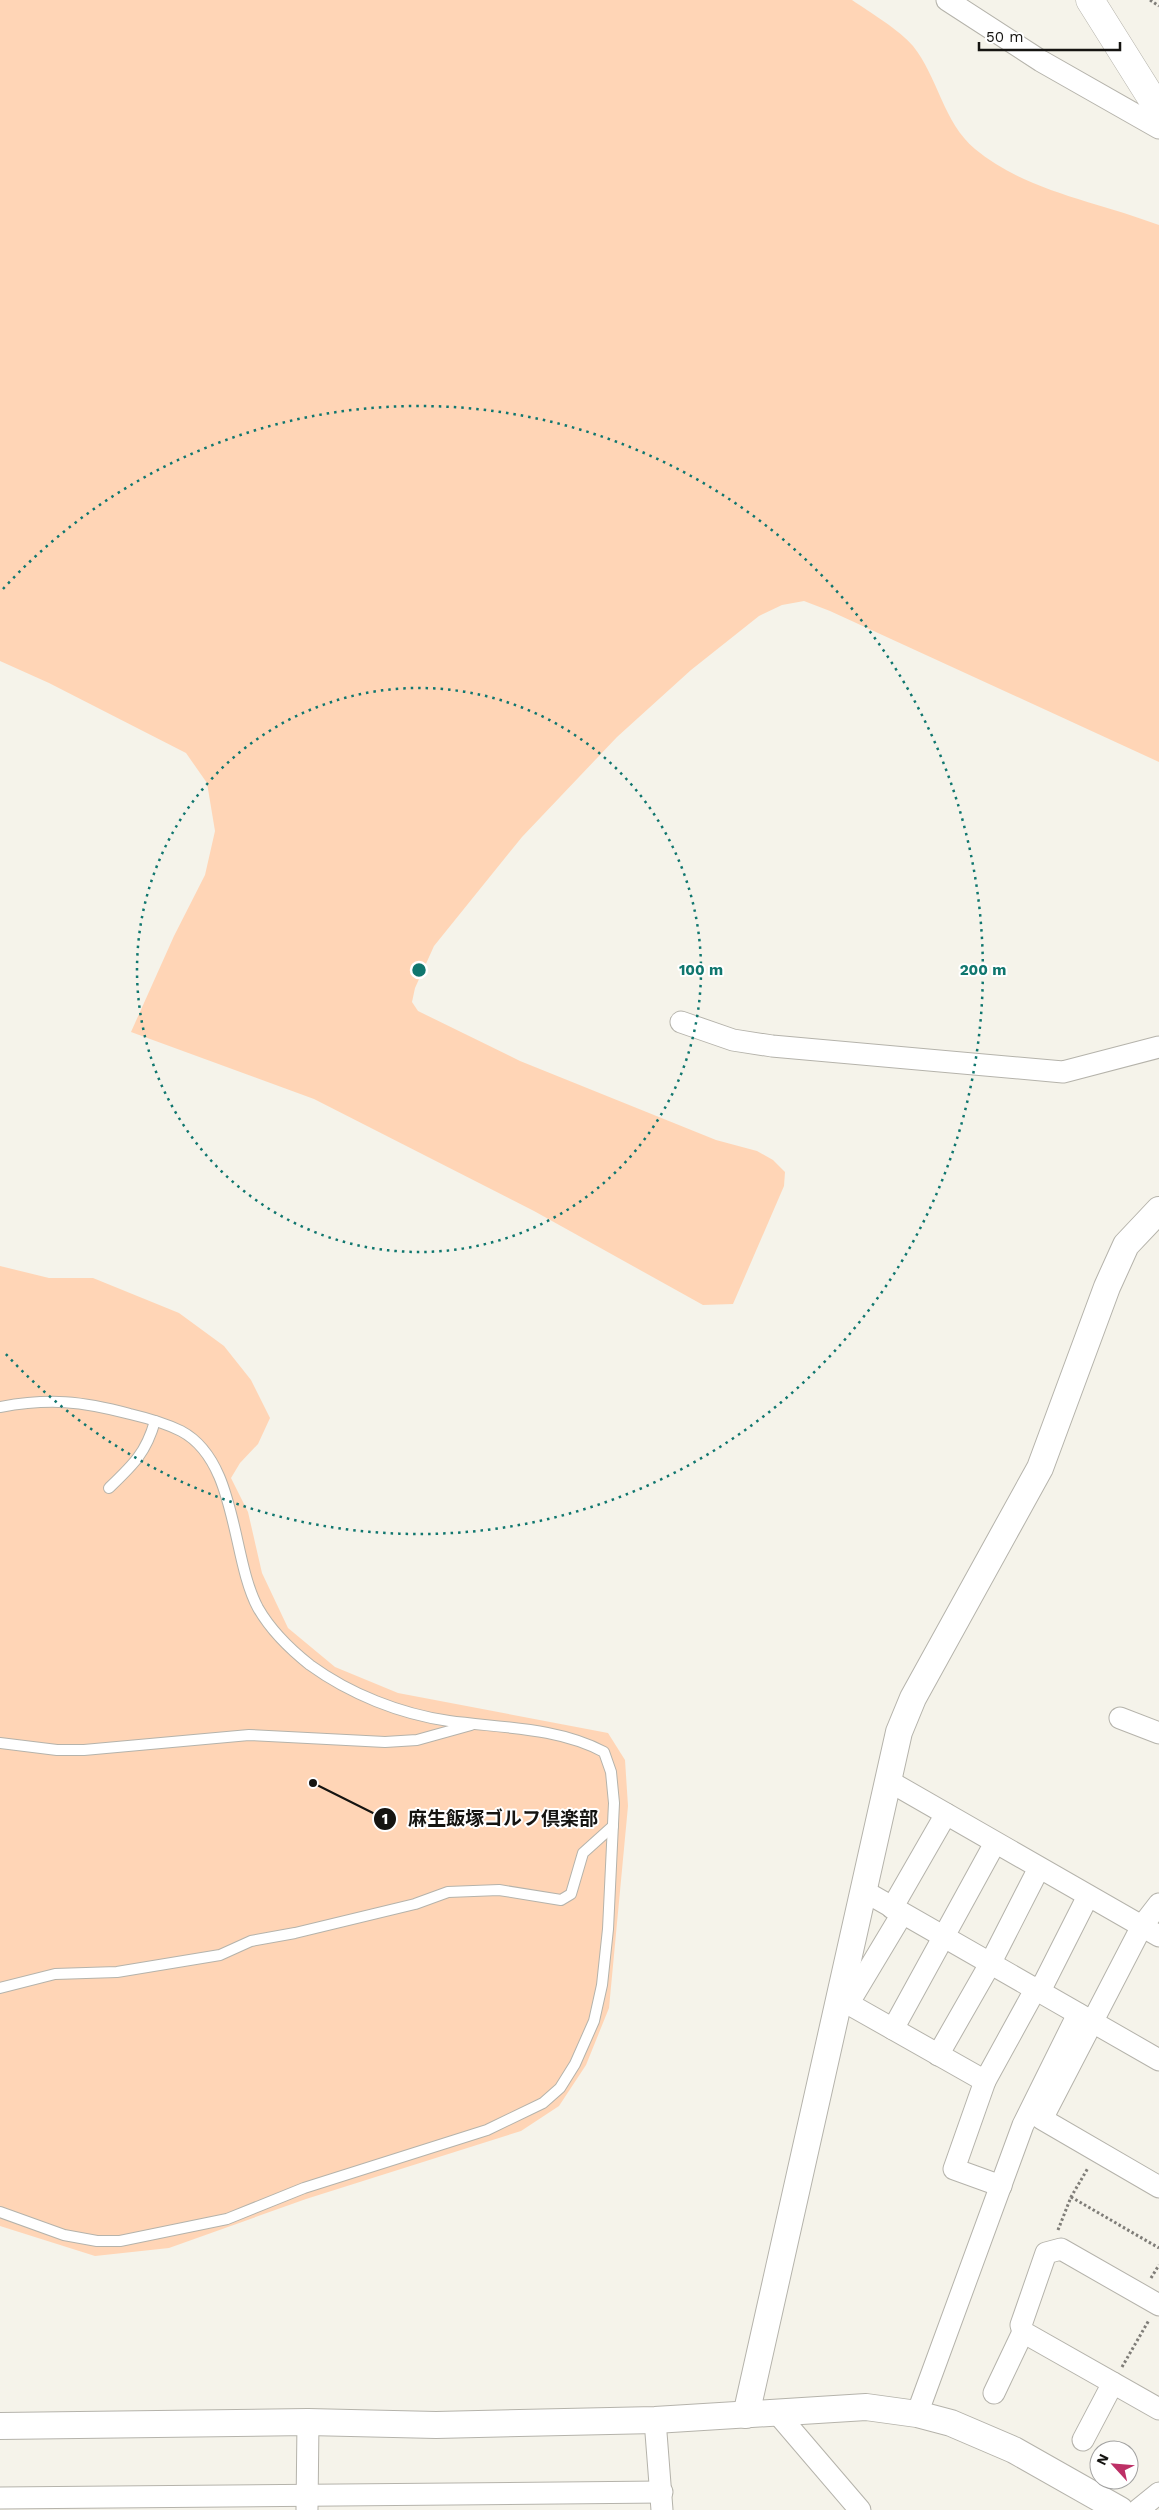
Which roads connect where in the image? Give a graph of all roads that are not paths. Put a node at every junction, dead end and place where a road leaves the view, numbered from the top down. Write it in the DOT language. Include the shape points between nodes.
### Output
graph roads {
  1 [pos="946,0"];
  2 [pos="1090,0"];
  3 [pos="1159,110"];
  4 [pos="1159,128"];
  5 [pos="681,1022"];
  6 [pos="1159,1047"];
  7 [pos="1159,1210"];
  8 [pos="0,1407"];
  9 [pos="154,1420"];
  10 [pos="109,1488"];
  11 [pos="1120,1718"];
  12 [pos="477,1724"];
  13 [pos="1159,1734"];
  14 [pos="0,1742"];
  15 [pos="887,1780"];
  16 [pos="946,1814"];
  17 [pos="613,1826"];
  18 [pos="995,1842"];
  19 [pos="1039,1868"];
  20 [pos="864,1891"];
  21 [pos="1088,1896"];
  22 [pos="1159,1904"];
  23 [pos="897,1911"];
  24 [pos="1150,1931"];
  25 [pos="944,1938"];
  26 [pos="990,1964"];
  27 [pos="0,1988"];
  28 [pos="1035,1990"];
  29 [pos="844,2001"];
  30 [pos="1085,2018"];
  31 [pos="893,2029"];
  32 [pos="938,2055"];
  33 [pos="1159,2060"];
  34 [pos="984,2082"];
  35 [pos="1001,2186"];
  36 [pos="1159,2187"];
  37 [pos="0,2212"];
  38 [pos="1159,2305"];
  39 [pos="1023,2332"];
  40 [pos="1113,2383"];
  41 [pos="994,2393"];
  42 [pos="1159,2409"];
  43 [pos="777,2413"];
  44 [pos="917,2414"];
  45 [pos="746,2415"];
  46 [pos="655,2420"];
  47 [pos="308,2422"];
  48 [pos="0,2426"];
  49 [pos="1082,2440"];
  50 [pos="1159,2492"];
  51 [pos="0,2498"];
  52 [pos="662,2501"];
  53 [pos="428,2502"];
  54 [pos="544,2502"];
  55 [pos="70,2503"];
  56 [pos="190,2503"];
  57 [pos="307,2503"];
  58 [pos="860,2510"];
  59 [pos="1120,2510"];
  60 [pos="1138,2510"];
  1 -- 4 [label="street" via="1041,61"];
  2 -- 3 [label="main road"];
  5 -- 6 [label="street" via="733,1040 772,1046 1063,1072"];
  7 -- 15 [label="street" via="1122,1253 1040,1468 913,1698 899,1732"];
  8 -- 9 [label="lane" via="34,1401 65,1401 96,1405"];
  9 -- 10 [label="lane" via="147,1446 135,1463"];
  9 -- 12 [label="lane" via="196,1442 216,1470 232,1513 243,1567 258,1608 282,1640 310,1665 353,1692 448,1721"];
  11 -- 13 [label="street"];
  12 -- 14 [label="lane" via="417,1740 385,1742 249,1735 84,1750 57,1750"];
  12 -- 17 [label="lane" via="574,1739 604,1752 611,1772"];
  15 -- 16 [label="street"];
  15 -- 20 [label="street"];
  16 -- 18 [label="street"];
  16 -- 23 [label="street"];
  17 -- 27 [label="lane" via="583,1853 571,1894 561,1900 499,1890 448,1892 415,1904 251,1941 220,1956 117,1972 55,1974"];
  17 -- 37 [label="lane" via="607,1939 594,2020 575,2064 560,2088 543,2103 487,2130 304,2188 227,2219 120,2241 64,2235"];
  18 -- 19 [label="street"];
  18 -- 25 [label="street"];
  19 -- 21 [label="street"];
  19 -- 26 [label="street"];
  20 -- 23 [label="street"];
  20 -- 29 [label="street"];
  21 -- 24 [label="street"];
  21 -- 28 [label="street" via="1044,1983"];
  22 -- 24 [label="street"];
  23 -- 25 [label="street"];
  23 -- 29 [label="street"];
  24 -- 30 [label="street"];
  25 -- 26 [label="street"];
  25 -- 31 [label="street"];
  26 -- 28 [label="street"];
  26 -- 32 [label="street"];
  28 -- 30 [label="street"];
  28 -- 34 [label="street"];
  29 -- 31 [label="street"];
  29 -- 45 [label="street"];
  30 -- 33 [label="street"];
  30 -- 35 [label="street" via="1023,2125"];
  30 -- 36 [label="street" via="1042,2119"];
  31 -- 32 [label="street"];
  32 -- 34 [label="street"];
  34 -- 35 [label="street" via="954,2169"];
  35 -- 44 [label="street"];
  38 -- 39 [label="street" via="1061,2249 1046,2253 1021,2325"];
  39 -- 40 [label="street"];
  39 -- 41 [label="street"];
  40 -- 42 [label="street"];
  40 -- 49 [label="street"];
  43 -- 44 [label="street" via="866,2407"];
  43 -- 45 [label="street"];
  43 -- 58 [label="street"];
  44 -- 59 [label="street" via="951,2423 1014,2450"];
  45 -- 46 [label="street"];
  46 -- 47 [label="street" via="436,2425"];
  46 -- 52 [label="street"];
  47 -- 48 [label="street"];
  47 -- 57 [label="street"];
  50 -- 60 [label="street"];
  51 -- 55 [label="street"];
  52 -- 54 [label="street"];
  53 -- 54 [label="street"];
  53 -- 57 [label="street"];
  55 -- 56 [label="street"];
  56 -- 57 [label="street"];
}
